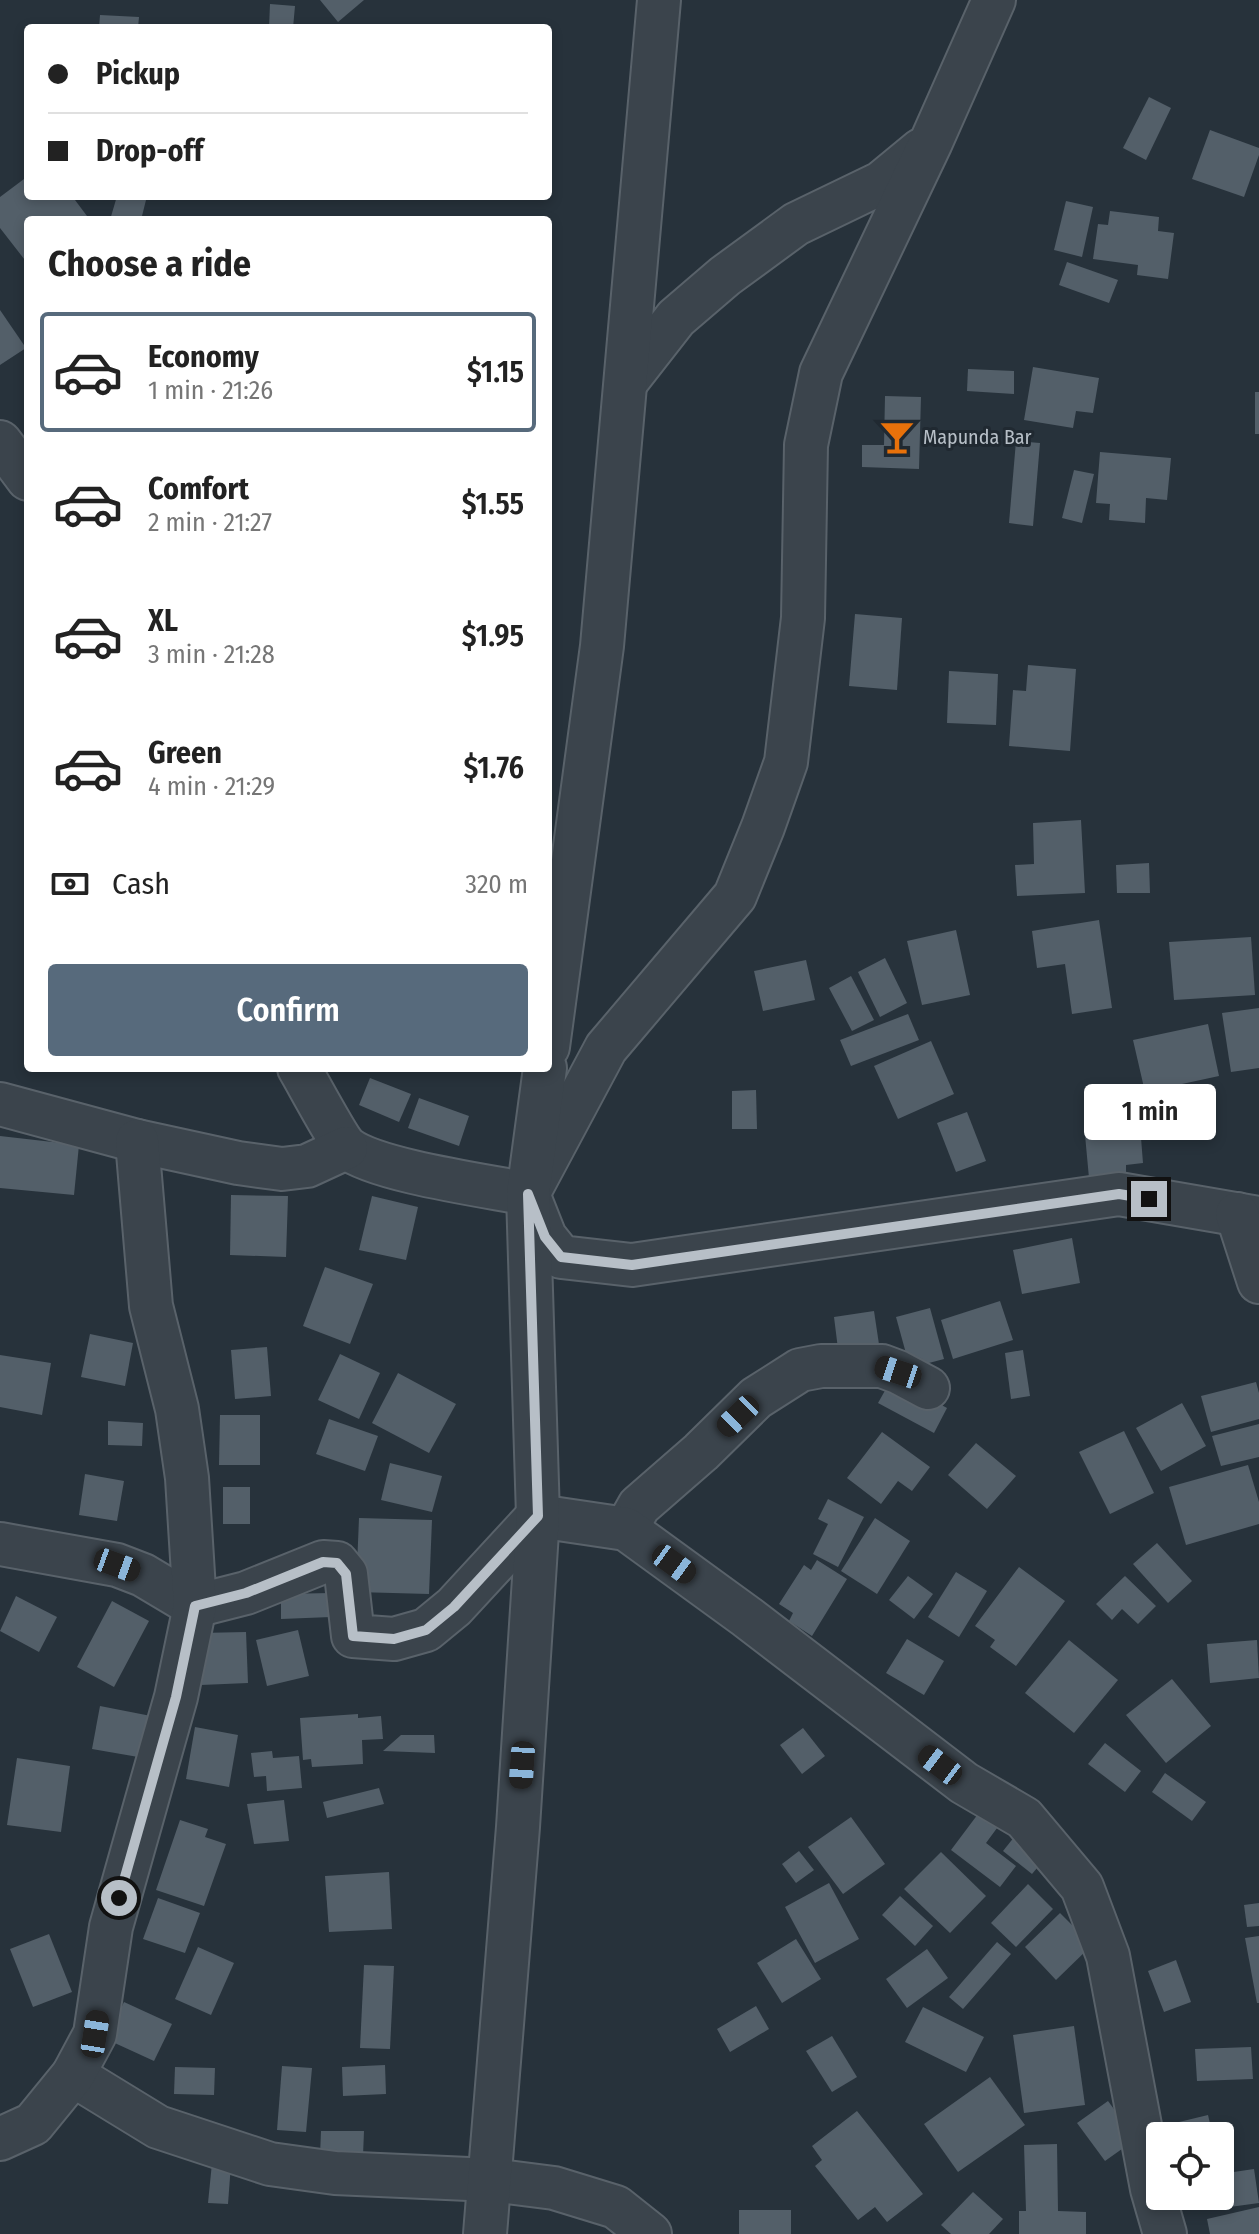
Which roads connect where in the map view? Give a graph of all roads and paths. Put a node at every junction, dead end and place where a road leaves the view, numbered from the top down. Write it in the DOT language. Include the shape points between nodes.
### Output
graph roads {
  1 [pos="659,0"];
  2 [pos="994,0"];
  3 [pos="931,142"];
  4 [pos="626,382"];
  5 [pos="0,442"];
  6 [pos="24,474"];
  7 [pos="552,1017"];
  8 [pos="301,1072"];
  9 [pos="544,1072"];
  10 [pos="0,1104"];
  11 [pos="137,1141"];
  12 [pos="346,1148"];
  13 [pos="528,1194"];
  14 [pos="1248,1216"];
  15 [pos="1259,1282"];
  16 [pos="928,1388"];
  17 [pos="538,1516"];
  18 [pos="626,1529"];
  19 [pos="0,1544"];
  20 [pos="195,1606"];
  21 [pos="73,2075"];
  22 [pos="0,2139"];
  23 [pos="491,2180"];
  24 [pos="485,2234"];
  25 [pos="650,2234"];
  26 [pos="1165,2234"];
  1 -- 4 [label="street"];
  2 -- 3 [label="street"];
  3 -- 4 [label="street" via="881,183 796,224 725,276 676,318"];
  3 -- 13 [label="street" via="821,373 806,445 803,618 786,762 763,827 735,896 606,1048"];
  4 -- 7 [label="street" via="602,646"];
  5 -- 6 [label="street"];
  8 -- 12 [label="street"];
  9 -- 13 [label="street"];
  10 -- 11 [label="street"];
  11 -- 12 [label="street" via="282,1169 307,1166"];
  11 -- 20 [label="street" via="151,1306 177,1409 187,1478"];
  12 -- 13 [label="street" via="412,1171"];
  13 -- 14 [label="street" via="545,1237 561,1257 632,1265 1119,1194"];
  13 -- 17 [label="street"];
  14 -- 15 [label="street"];
  16 -- 18 [label="street" via="882,1366 800,1370 756,1398 639,1506"];
  17 -- 18 [label="street"];
  17 -- 20 [label="street" via="454,1607 426,1630 394,1639 353,1636 346,1574 337,1563 323,1562 246,1593"];
  17 -- 23 [label="street"];
  18 -- 26 [label="street" via="964,1783 1024,1818 1082,1887 1108,1956"];
  19 -- 20 [label="street" via="117,1565"];
  20 -- 21 [label="street" via="176,1697 111,1927 95,2034"];
  21 -- 22 [label="street" via="33,2124"];
  21 -- 23 [label="street" via="158,2127 270,2164 335,2173"];
  23 -- 24 [label="street"];
  23 -- 25 [label="street" via="554,2188 616,2207"];
}
